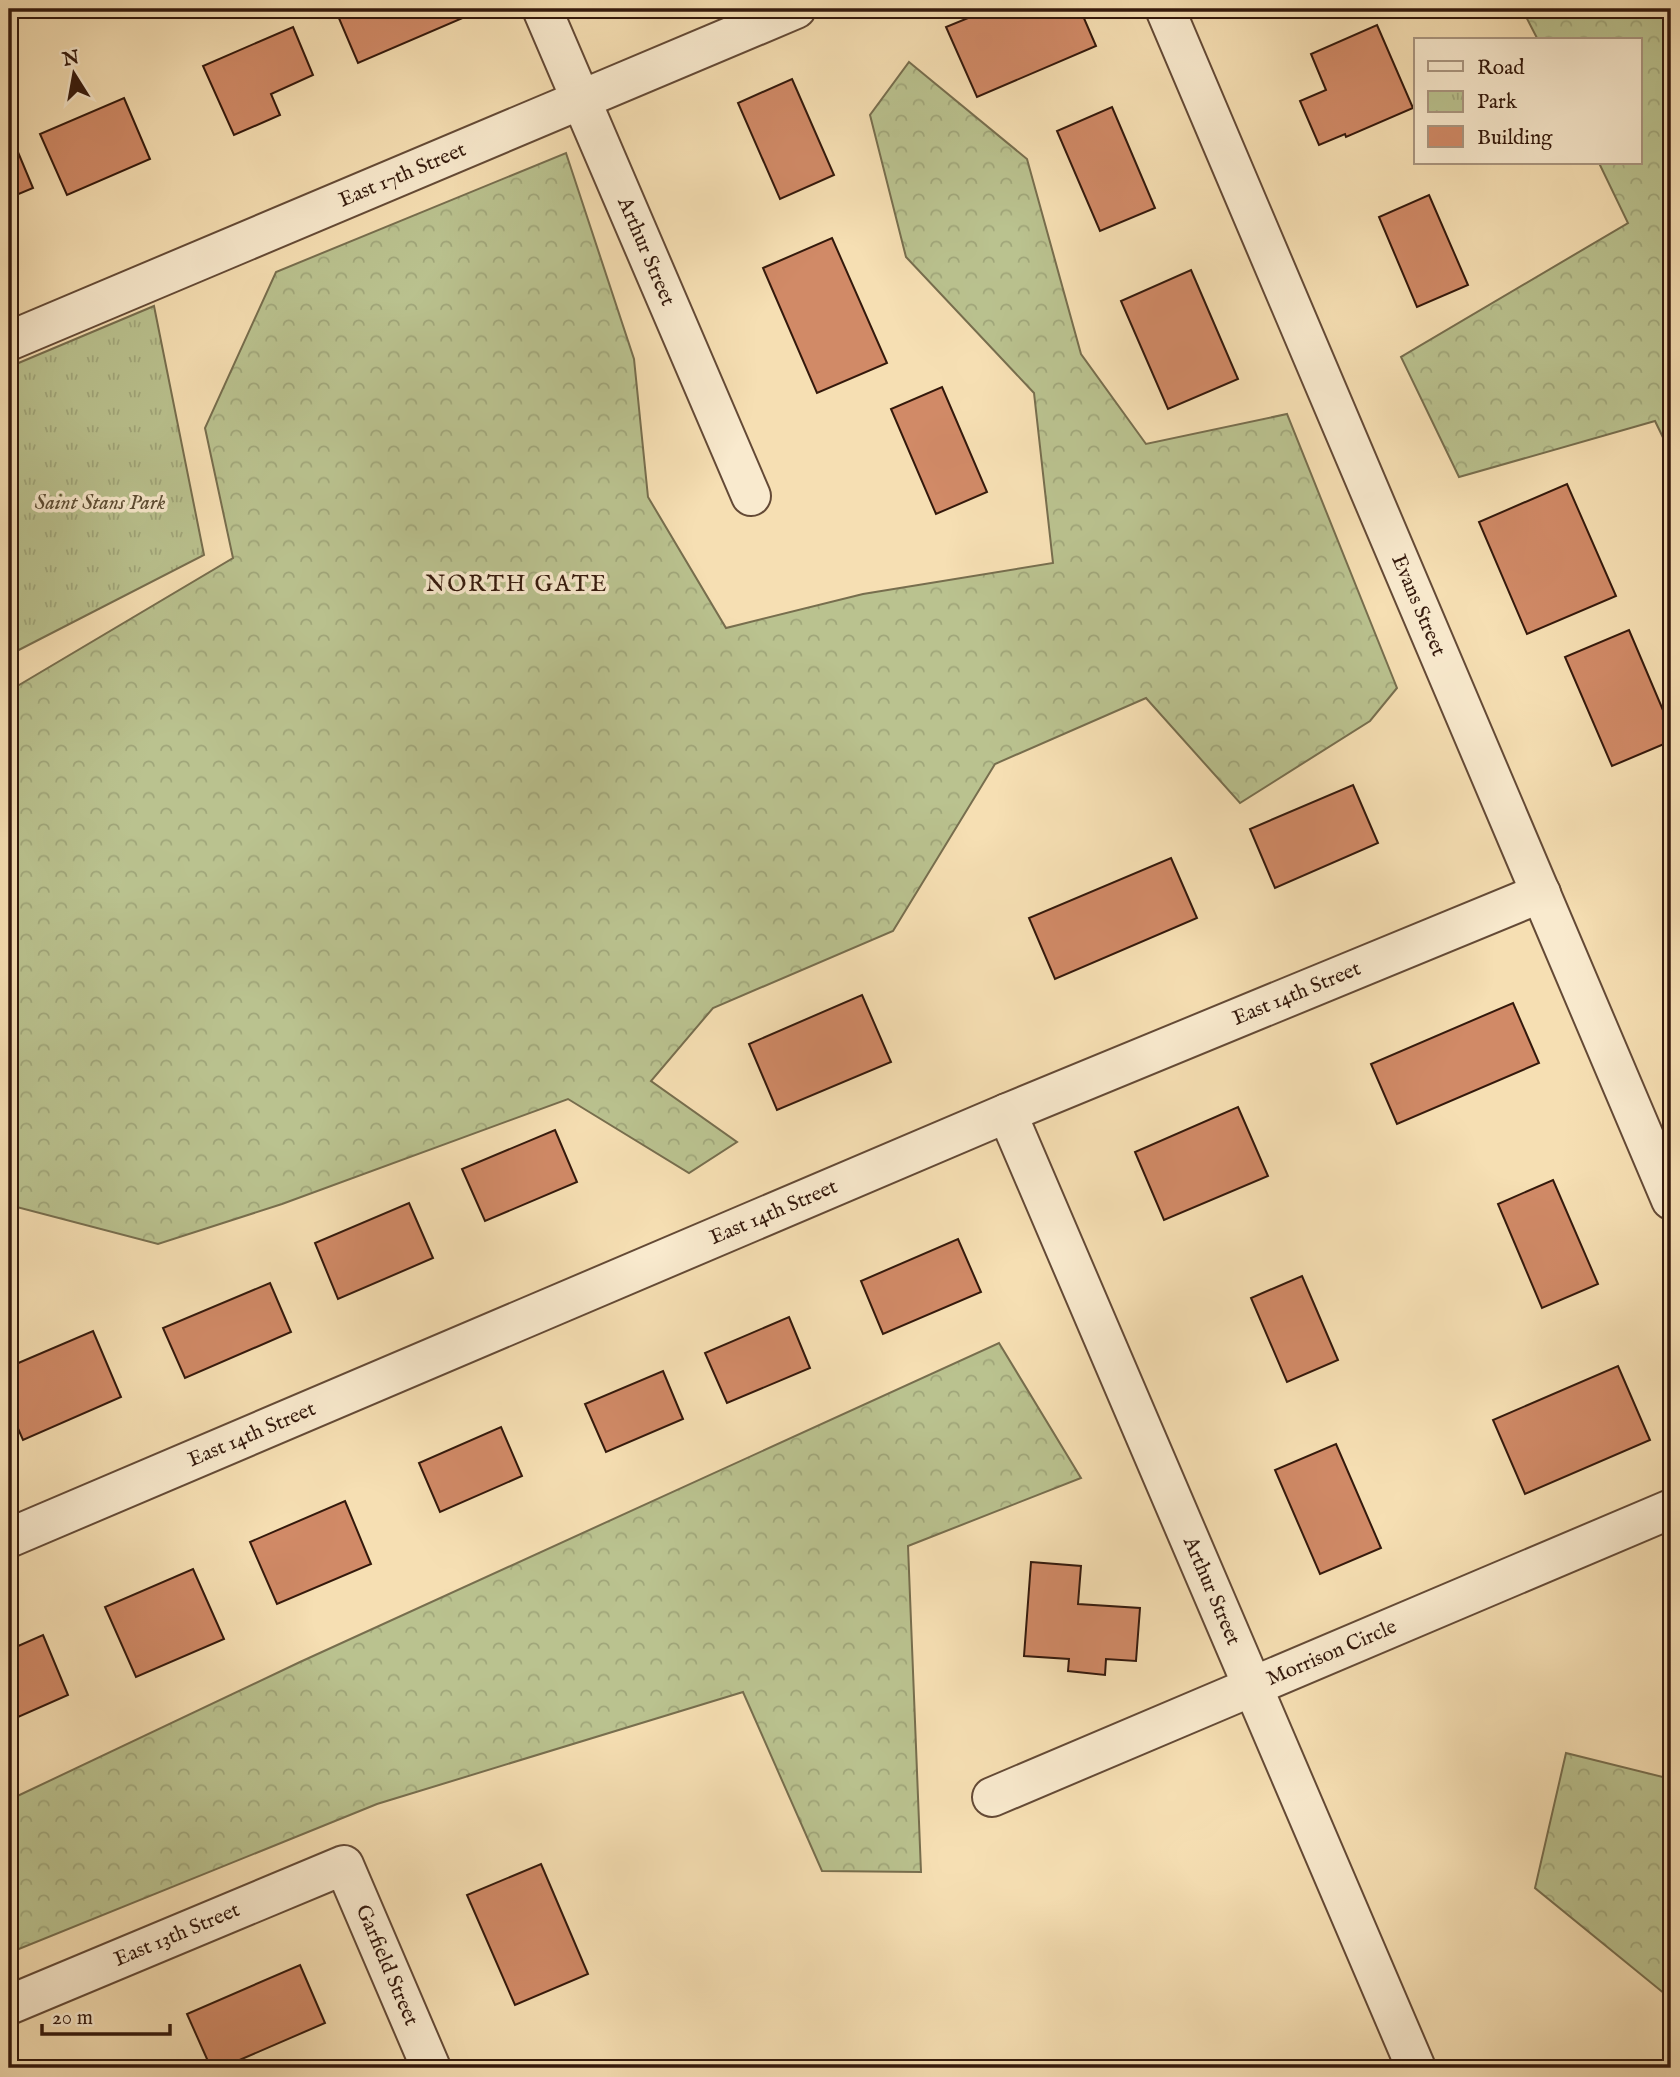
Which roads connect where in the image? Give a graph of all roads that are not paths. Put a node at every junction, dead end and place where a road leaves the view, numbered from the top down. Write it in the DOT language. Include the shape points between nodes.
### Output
graph roads {
  1 [pos="542,9"];
  2 [pos="796,9"];
  3 [pos="1165,9"];
  4 [pos="581,100"];
  5 [pos="9,341"];
  6 [pos="751,496"];
  7 [pos="1541,893"];
  8 [pos="1007,1113"];
  9 [pos="1671,1200"];
  10 [pos="1671,1509"];
  11 [pos="9,1538"];
  12 [pos="1254,1686"];
  13 [pos="992,1797"];
  14 [pos="344,1865"];
  15 [pos="9,2006"];
  16 [pos="430,2068"];
  17 [pos="1416,2068"];
  1 -- 4 [label="street, Arthur Street"];
  2 -- 4 [label="street, East 17th Street"];
  3 -- 7 [label="street, Evans Street"];
  4 -- 5 [label="street, East 17th Street"];
  4 -- 6 [label="street, Arthur Street"];
  7 -- 8 [label="street, East 14th Street"];
  7 -- 9 [label="street, Evans Street"];
  8 -- 11 [label="street, East 14th Street"];
  8 -- 12 [label="street, Arthur Street"];
  10 -- 12 [label="street, Morrison Circle"];
  12 -- 13 [label="street, Morrison Circle"];
  12 -- 17 [label="street, Arthur Street"];
  14 -- 15 [label="street, East 13th Street"];
  14 -- 16 [label="street, Garfield Street"];
}
